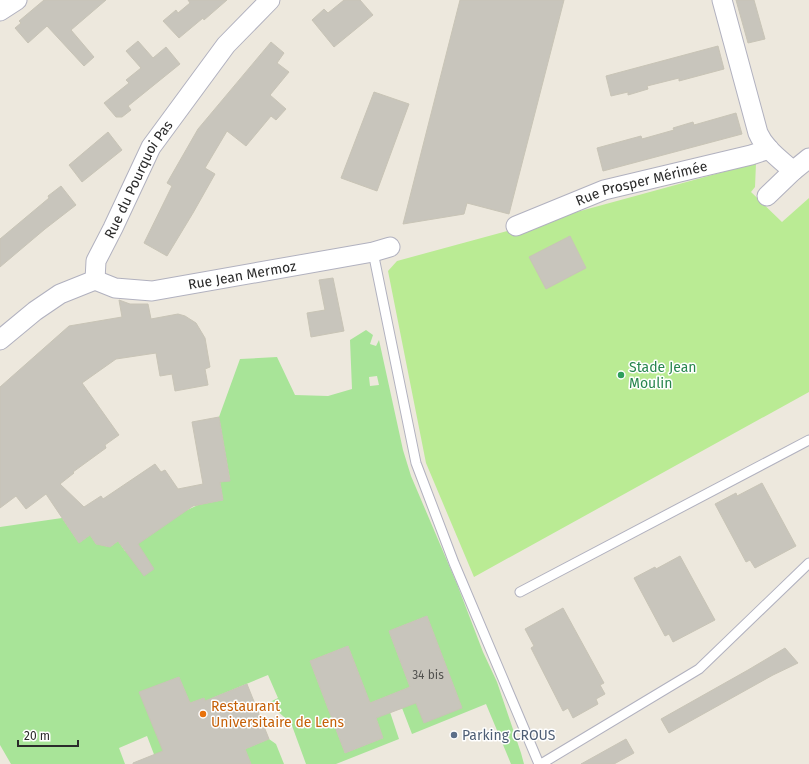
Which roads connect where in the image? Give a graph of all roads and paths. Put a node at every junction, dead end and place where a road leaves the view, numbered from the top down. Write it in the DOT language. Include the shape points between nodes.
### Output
graph roads {
  1 [pos="17,0"];
  2 [pos="270,0"];
  3 [pos="722,0"];
  4 [pos="0,11"];
  5 [pos="769,149"];
  6 [pos="809,158"];
  7 [pos="793,171"];
  8 [pos="767,196"];
  9 [pos="516,226"];
  10 [pos="381,250"];
  11 [pos="95,280"];
  12 [pos="0,340"];
  13 [pos="809,440"];
  14 [pos="809,563"];
  15 [pos="520,592"];
  16 [pos="540,764"];
  1 -- 4 [label="street"];
  2 -- 11 [label="street, Rue du Pourquoi Pas" via="226,45 151,147 96,262"];
  3 -- 5 [label="street" via="758,133"];
  5 -- 7 [label="street"];
  5 -- 9 [label="street, Rue Prosper Mérimée" via="604,190"];
  6 -- 7 [label="street"];
  7 -- 8 [label="street"];
  10 -- 11 [label="street, Rue Jean Mermoz" via="152,291 115,288"];
  10 -- 16 [label="lane" via="416,463 454,563"];
  11 -- 12 [label="street" via="60,294"];
  13 -- 15 [label="lane"];
  14 -- 16 [label="lane" via="699,669"];
}
